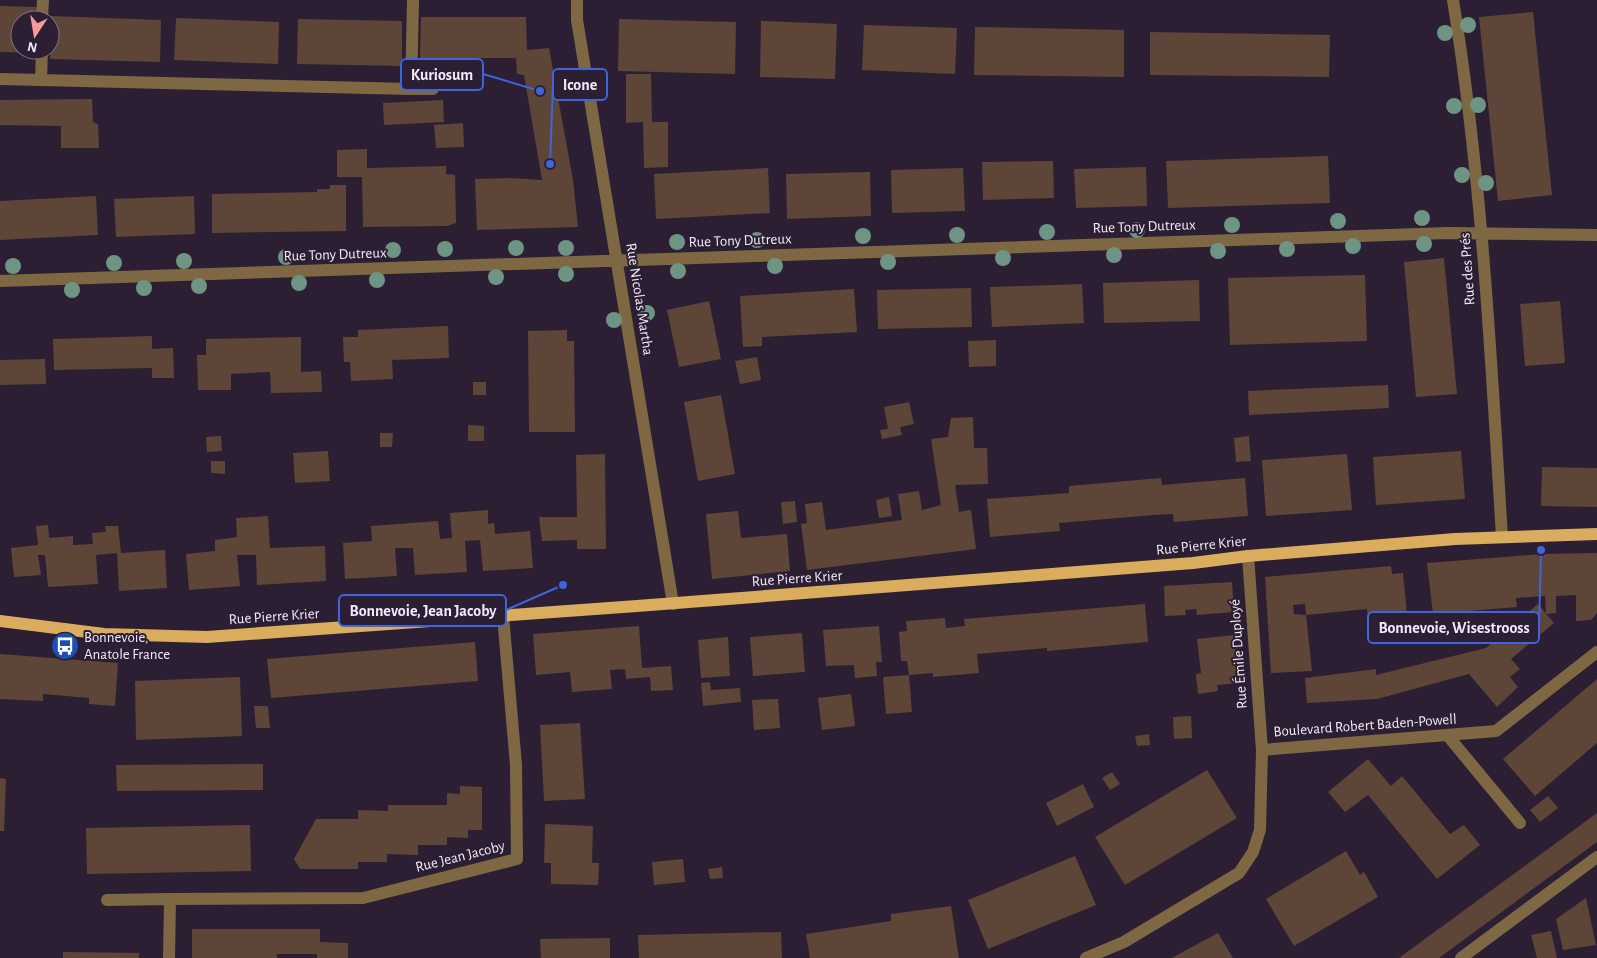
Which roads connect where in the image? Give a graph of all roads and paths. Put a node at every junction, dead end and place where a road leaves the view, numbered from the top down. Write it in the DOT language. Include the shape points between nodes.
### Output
graph roads {
  1 [pos="413,0"];
  2 [pos="577,0"];
  3 [pos="1453,0"];
  4 [pos="42,60"];
  5 [pos="0,79"];
  6 [pos="41,80"];
  7 [pos="411,89"];
  8 [pos="433,89"];
  9 [pos="1480,232"];
  10 [pos="1597,234"];
  11 [pos="617,261"];
  12 [pos="0,281"];
  13 [pos="1597,534"];
  14 [pos="1502,537"];
  15 [pos="1248,556"];
  16 [pos="673,604"];
  17 [pos="503,616"];
  18 [pos="0,621"];
  19 [pos="1597,652"];
  20 [pos="1448,736"];
  21 [pos="1262,750"];
  22 [pos="1520,823"];
  23 [pos="1597,857"];
  24 [pos="170,899"];
  25 [pos="107,900"];
  26 [pos="169,958"];
  27 [pos="1086,958"];
  28 [pos="1461,958"];
  1 -- 7 [label="street"];
  2 -- 11 [label="street, Rue Nicolas Martha" via="577,20"];
  3 -- 9 [label="street, Rue des Prés" via="1469,106"];
  4 -- 6 [label="street"];
  5 -- 6 [label="street"];
  6 -- 7 [label="street"];
  7 -- 8 [label="street"];
  9 -- 10 [label="street, Rue Tony Dutreux"];
  9 -- 11 [label="street, Rue Tony Dutreux"];
  9 -- 14 [label="street, Rue des Prés"];
  11 -- 12 [label="street, Rue Tony Dutreux"];
  11 -- 16 [label="street, Rue Nicolas Martha"];
  13 -- 14 [label="main road, Rue Pierre Krier"];
  14 -- 15 [label="main road, Rue Pierre Krier"];
  15 -- 16 [label="main road, Rue Pierre Krier"];
  15 -- 21 [label="street, Rue Émile Duployé"];
  16 -- 17 [label="main road, Rue Pierre Krier"];
  17 -- 18 [label="main road, Rue Pierre Krier" via="207,637 104,634"];
  17 -- 24 [label="street, Rue Jean Jacoby" via="516,765 517,859 364,898"];
  19 -- 20 [label="street, Boulevard Robert Baden-Powell" via="1496,731"];
  20 -- 21 [label="street, Boulevard Robert Baden-Powell"];
  20 -- 22 [label="street"];
  21 -- 27 [label="street, Boulevard Robert Baden-Powell" via="1260,830 1253,852 1239,873 1124,942"];
  23 -- 28 [label="street"];
  24 -- 25 [label="street, Rue Jean Jacoby"];
  24 -- 26 [label="street"];
}
